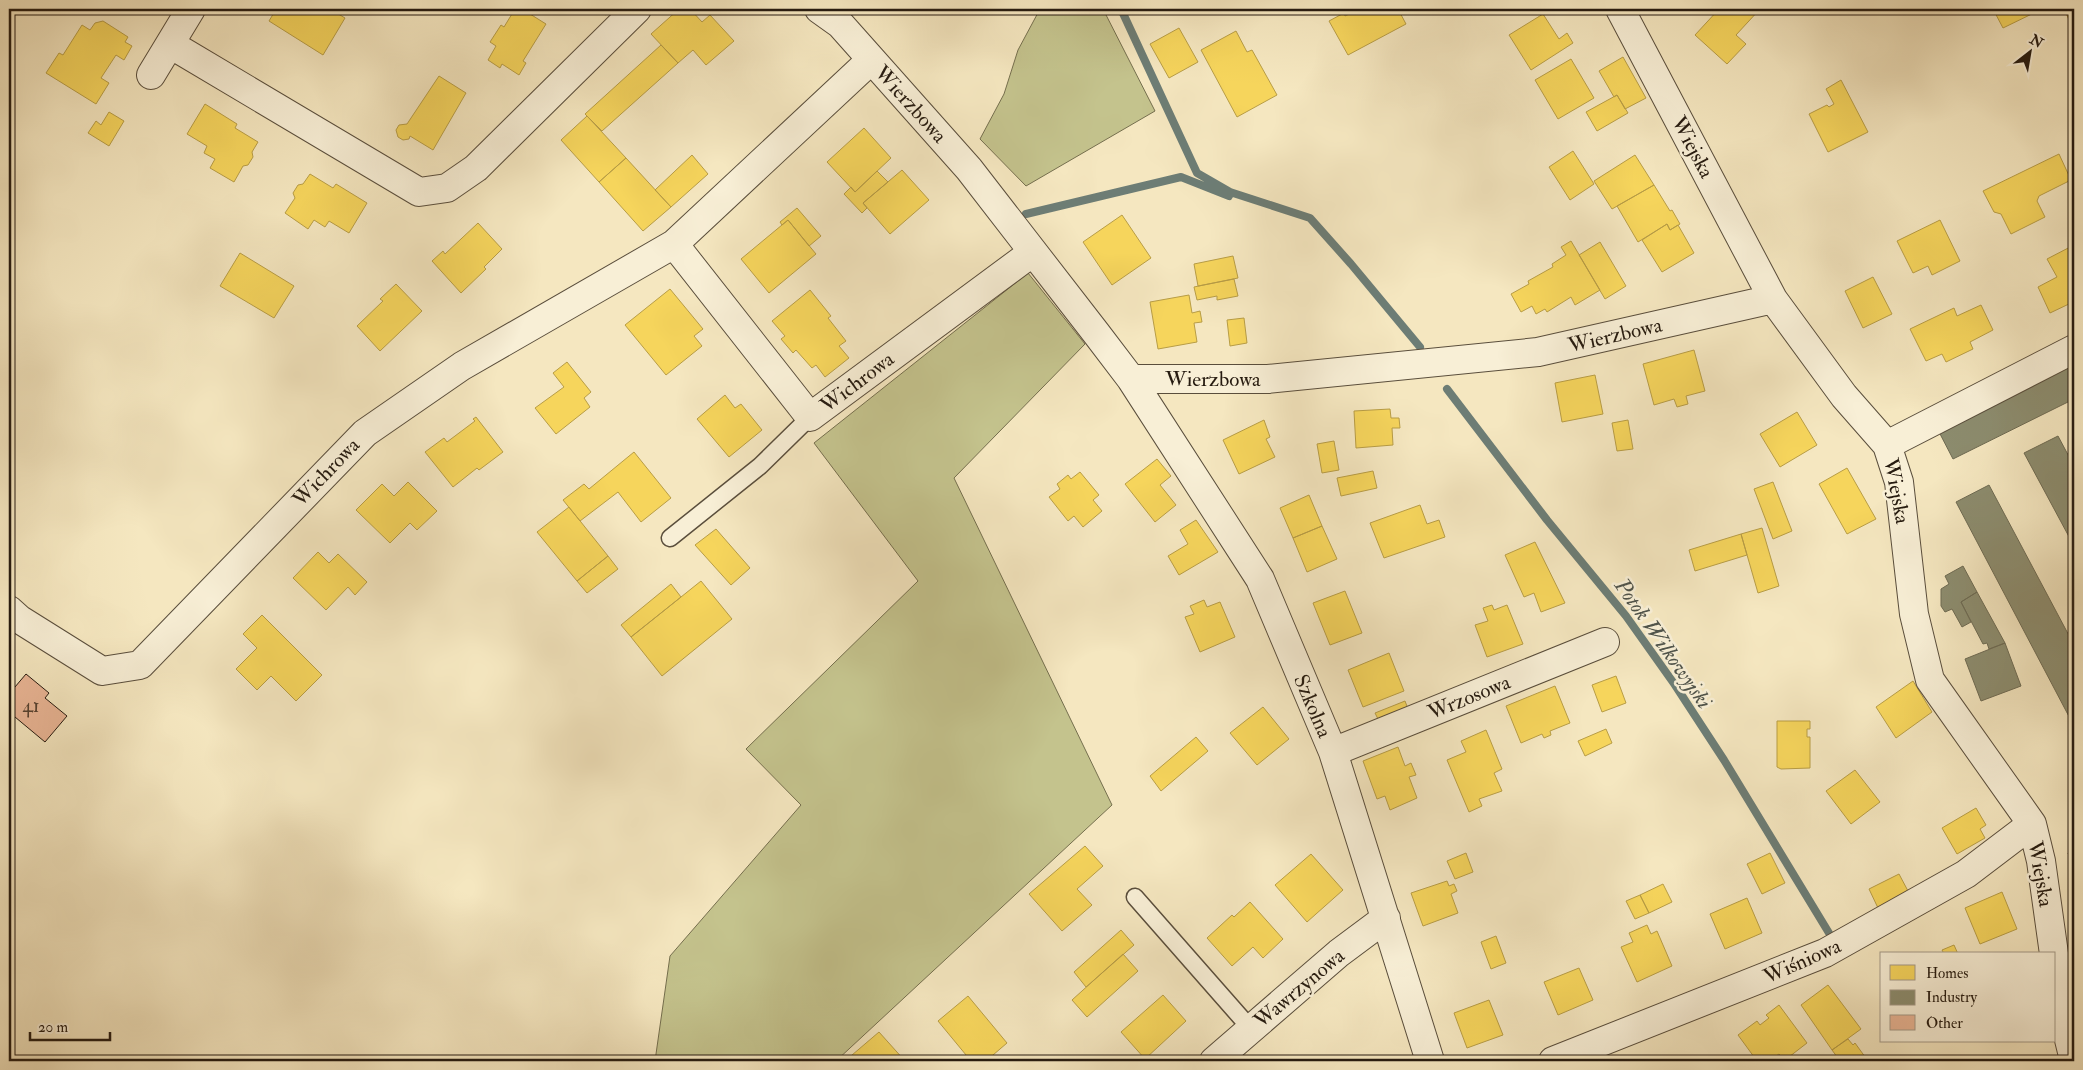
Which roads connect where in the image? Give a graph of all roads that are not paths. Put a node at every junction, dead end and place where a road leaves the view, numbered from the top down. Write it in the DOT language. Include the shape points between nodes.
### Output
graph roads {
  1 [pos="191,9"];
  2 [pos="637,9"];
  3 [pos="819,9"];
  4 [pos="1620,9"];
  5 [pos="170,44"];
  6 [pos="871,60"];
  7 [pos="151,75"];
  8 [pos="674,244"];
  9 [pos="1033,252"];
  10 [pos="1773,300"];
  11 [pos="2074,350"];
  12 [pos="1131,380"];
  13 [pos="810,417"];
  14 [pos="1887,444"];
  15 [pos="670,538"];
  16 [pos="9,610"];
  17 [pos="1605,642"];
  18 [pos="1333,752"];
  19 [pos="2032,824"];
  20 [pos="1135,897"];
  21 [pos="1386,918"];
  22 [pos="2054,952"];
  23 [pos="2056,968"];
  24 [pos="1251,1029"];
  25 [pos="1226,1057"];
  26 [pos="2074,1060"];
  27 [pos="1430,1061"];
  28 [pos="1553,1061"];
  1 -- 5 [label="street"];
  2 -- 5 [label="street" via="476,168 447,188 419,192"];
  3 -- 6 [label="street, Wierzbowa" via="840,24"];
  4 -- 10 [label="street, Wiejska"];
  5 -- 7 [label="street"];
  6 -- 8 [label="street, Wichrowa"];
  6 -- 9 [label="street, Wierzbowa" via="969,169"];
  8 -- 13 [label="street, Wichrowa"];
  8 -- 16 [label="street, Wichrowa" via="462,366 365,433 140,665 102,671"];
  9 -- 12 [label="street, Wierzbowa"];
  9 -- 13 [label="street, Wichrowa"];
  10 -- 12 [label="street, Wierzbowa" via="1538,352 1268,379"];
  10 -- 14 [label="street, Wiejska" via="1844,396"];
  11 -- 14 [label="street"];
  12 -- 18 [label="street, Szkolna" via="1260,580"];
  13 -- 15 [label="lane" via="760,466"];
  14 -- 19 [label="street, Wiejska" via="1899,482 1914,614 1930,680"];
  17 -- 18 [label="street, Wrzosowa"];
  18 -- 21 [label="street, Szkolna"];
  19 -- 22 [label="street, Wiejska" via="2041,861"];
  19 -- 28 [label="street, Wiśniowa" via="1966,874 1825,953"];
  20 -- 24 [label="lane"];
  21 -- 24 [label="street, Wawrzynowa" via="1339,953"];
  21 -- 27 [label="street, Szkolna"];
  23 -- 26 [label="street, Wiejska"];
  24 -- 25 [label="street, Wawrzynowa"];
}
